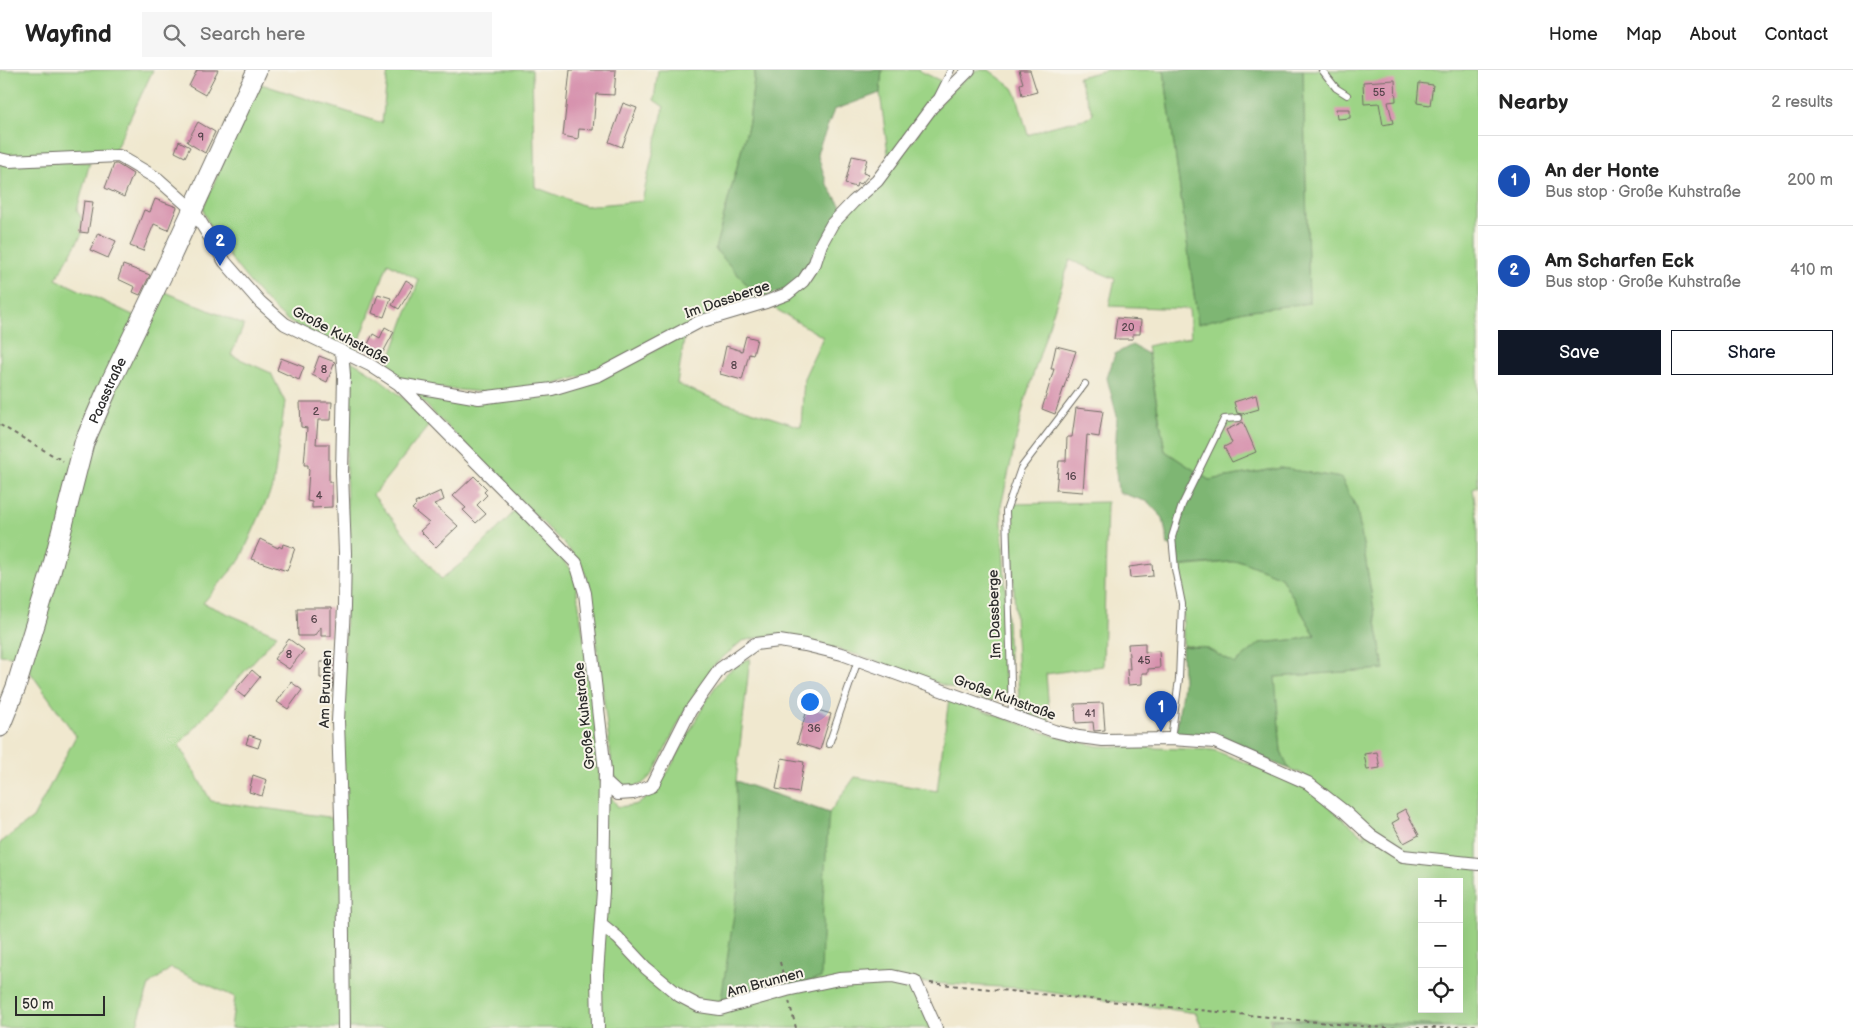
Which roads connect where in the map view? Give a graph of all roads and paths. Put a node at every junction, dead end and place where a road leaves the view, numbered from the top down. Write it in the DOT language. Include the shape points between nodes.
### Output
graph roads {
  1 [pos="256,70"];
  2 [pos="951,70"];
  3 [pos="969,70"];
  4 [pos="1322,70"];
  5 [pos="1347,95"];
  6 [pos="932,107"];
  7 [pos="0,160"];
  8 [pos="193,210"];
  9 [pos="342,352"];
  10 [pos="399,384"];
  11 [pos="1085,384"];
  12 [pos="1238,418"];
  13 [pos="0,425"];
  14 [pos="77,469"];
  15 [pos="858,660"];
  16 [pos="1012,716"];
  17 [pos="0,728"];
  18 [pos="1172,739"];
  19 [pos="830,744"];
  20 [pos="605,782"];
  21 [pos="1478,864"];
  22 [pos="601,924"];
  23 [pos="780,962"];
  24 [pos="915,981"];
  25 [pos="787,990"];
  26 [pos="1478,1025"];
  27 [pos="344,1028"];
  28 [pos="598,1028"];
  29 [pos="796,1028"];
  30 [pos="936,1028"];
  31 [pos="1444,1028"];
  1 -- 8 [label="street, Paasstraße"];
  2 -- 6 [label="lane"];
  3 -- 6 [label="street, Im Dassberge"];
  4 -- 5 [label="lane" via="1336,88"];
  6 -- 10 [label="street, Im Dassberge" via="877,180 832,224 807,275 787,294 699,322 599,375 552,389 479,398"];
  7 -- 8 [label="street, Große Kuhstraße" via="119,156 158,179"];
  8 -- 9 [label="street, Große Kuhstraße" via="225,262 260,302 285,324"];
  8 -- 14 [label="street, Paasstraße" via="111,381 84,443"];
  9 -- 10 [label="street, Große Kuhstraße"];
  9 -- 27 [label="street, Am Brunnen" via="345,553 338,721"];
  10 -- 20 [label="street, Große Kuhstraße" via="576,563 585,593"];
  11 -- 16 [label="lane, Im Dassberge" via="1021,468 1006,511"];
  12 -- 18 [label="lane" via="1224,419 1182,505 1172,537 1182,604 1179,679"];
  13 -- 14 [label="path"];
  14 -- 17 [label="street, Paasstraße" via="51,572"];
  15 -- 16 [label="street, Große Kuhstraße"];
  15 -- 19 [label="lane"];
  15 -- 20 [label="street, Große Kuhstraße" via="779,641 755,644 720,669 690,711 652,786 618,794"];
  16 -- 18 [label="street, Große Kuhstraße" via="1079,737"];
  18 -- 21 [label="street, Große Kuhstraße" via="1215,742 1308,783 1370,835 1403,856"];
  20 -- 22 [label="street"];
  22 -- 25 [label="street, Am Brunnen" via="673,991 699,1006 720,1009"];
  22 -- 28 [label="street" via="597,974"];
  23 -- 25 [label="path"];
  24 -- 25 [label="street, Am Brunnen" via="892,976 839,979"];
  24 -- 30 [label="street"];
  24 -- 31 [label="path" via="1348,1025"];
  25 -- 29 [label="path"];
  26 -- 31 [label="path"];
}
